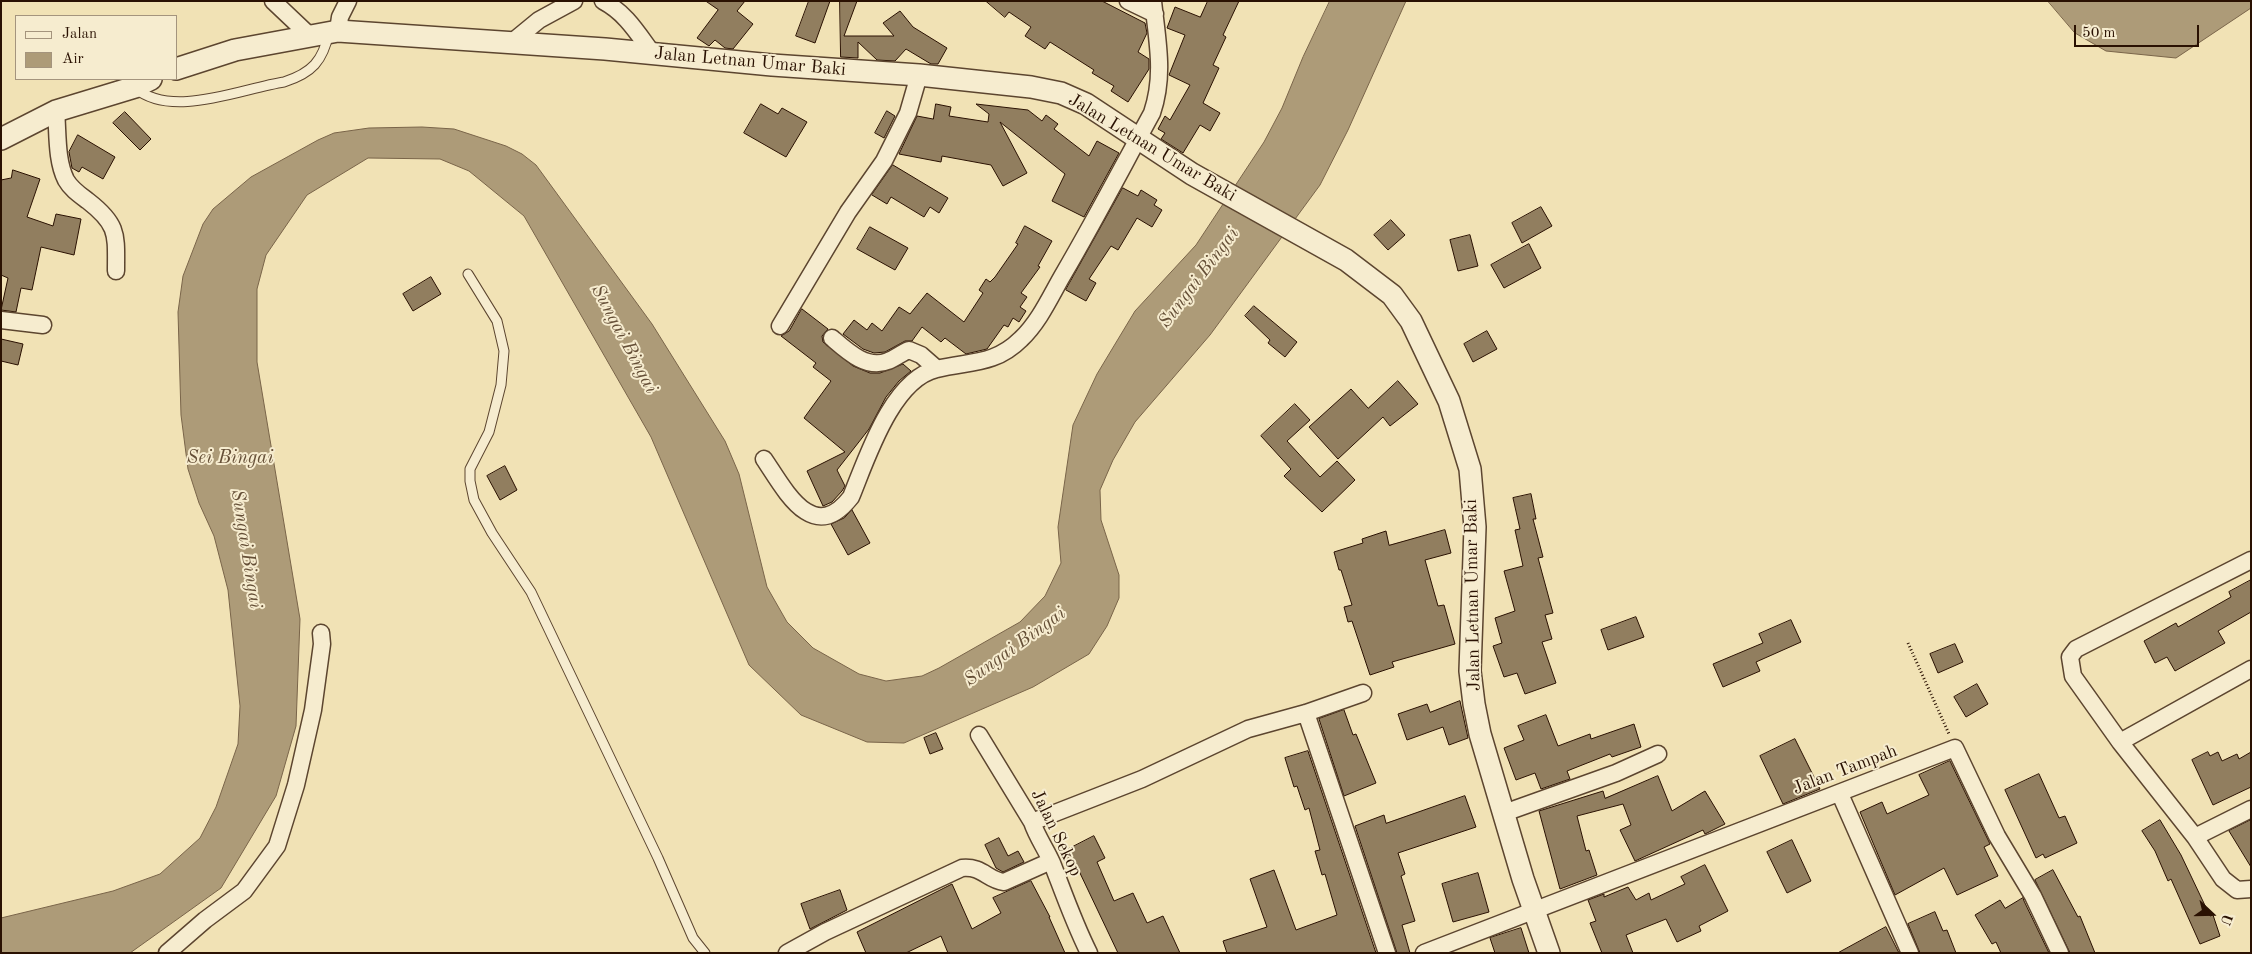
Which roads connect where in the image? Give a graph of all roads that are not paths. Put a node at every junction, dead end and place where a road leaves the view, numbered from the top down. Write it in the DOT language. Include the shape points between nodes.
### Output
graph roads {
  1 [pos="273,1"];
  2 [pos="348,1"];
  3 [pos="574,1"];
  4 [pos="603,1"];
  5 [pos="1128,1"];
  6 [pos="1154,8"];
  7 [pos="326,33"];
  8 [pos="511,43"];
  9 [pos="653,54"];
  10 [pos="178,68"];
  11 [pos="919,75"];
  12 [pos="143,83"];
  13 [pos="56,111"];
  14 [pos="1,139"];
  15 [pos="1138,139"];
  16 [pos="116,271"];
  17 [pos="468,274"];
  18 [pos="1,320"];
  19 [pos="43,325"];
  20 [pos="780,326"];
  21 [pos="832,338"];
  22 [pos="937,369"];
  23 [pos="764,459"];
  24 [pos="2251,560"];
  25 [pos="321,632"];
  26 [pos="2251,669"];
  27 [pos="1363,693"];
  28 [pos="1306,713"];
  29 [pos="979,735"];
  30 [pos="2120,742"];
  31 [pos="1658,754"];
  32 [pos="1840,794"];
  33 [pos="2251,809"];
  34 [pos="1504,813"];
  35 [pos="1032,822"];
  36 [pos="2195,837"];
  37 [pos="1051,861"];
  38 [pos="2251,889"];
  39 [pos="1534,910"];
  40 [pos="167,953"];
  41 [pos="705,953"];
  42 [pos="787,953"];
  43 [pos="1088,953"];
  44 [pos="1387,953"];
  45 [pos="1424,953"];
  46 [pos="1549,953"];
  47 [pos="1910,953"];
  48 [pos="2060,953"];
  1 -- 7 [label="street"];
  2 -- 7 [label="street"];
  3 -- 8 [label="street" via="539,20"];
  4 -- 9 [label="street" via="615,7 631,23"];
  5 -- 6 [label="street"];
  6 -- 15 [label="street" via="1159,94"];
  7 -- 8 [label="street, Jalan Letnan Umar Baki"];
  7 -- 10 [label="street, Jalan Letnan Umar Baki" via="235,50"];
  7 -- 12 [label="lane" via="326,48 320,60 297,78 284,82 180,103 144,95"];
  8 -- 9 [label="street, Jalan Letnan Umar Baki"];
  9 -- 11 [label="street, Jalan Letnan Umar Baki"];
  11 -- 15 [label="street, Jalan Letnan Umar Baki" via="1061,93 1112,119"];
  11 -- 20 [label="street" via="908,113 884,160 848,212"];
  12 -- 13 [label="street"];
  13 -- 14 [label="street"];
  13 -- 16 [label="street" via="62,170 73,190 97,208 114,228"];
  15 -- 22 [label="street" via="1089,231 1038,318 1022,338 1009,350 992,358"];
  15 -- 34 [label="street, Jalan Letnan Umar Baki" via="1192,174 1346,260 1392,295 1411,321 1449,401 1470,469 1475,527 1470,671 1480,734"];
  17 -- 41 [label="lane" via="497,321 504,351 501,385 490,432 470,469 474,500 531,592 693,938"];
  18 -- 19 [label="street"];
  21 -- 22 [label="street" via="868,362 882,363 909,350 921,355"];
  22 -- 23 [label="street" via="923,374 908,386 875,438 851,497 834,512 824,517 814,516 795,505"];
  24 -- 30 [label="street" via="2073,652 2070,657 2074,676"];
  25 -- 40 [label="street" via="313,710 296,785 277,846 244,891"];
  26 -- 30 [label="street"];
  27 -- 28 [label="street"];
  28 -- 35 [label="street" via="1248,729 1142,779"];
  28 -- 44 [label="street"];
  29 -- 35 [label="street, Jalan Sekop"];
  30 -- 36 [label="street"];
  31 -- 34 [label="street" via="1616,773"];
  32 -- 39 [label="street, Jalan Tampah"];
  32 -- 47 [label="street"];
  32 -- 48 [label="street, Jalan Tampah" via="1955,748 1997,836 2033,896"];
  33 -- 36 [label="street"];
  34 -- 39 [label="street, Jalan Letnan Umar Baki"];
  35 -- 37 [label="street, Jalan Sekop"];
  36 -- 38 [label="street" via="2230,886 2237,890"];
  37 -- 42 [label="street" via="1004,882 977,868 962,868"];
  37 -- 43 [label="street, Jalan Sekop"];
  39 -- 45 [label="street, Jalan Tampah"];
  39 -- 46 [label="street, Jalan Letnan Umar Baki"];
}
